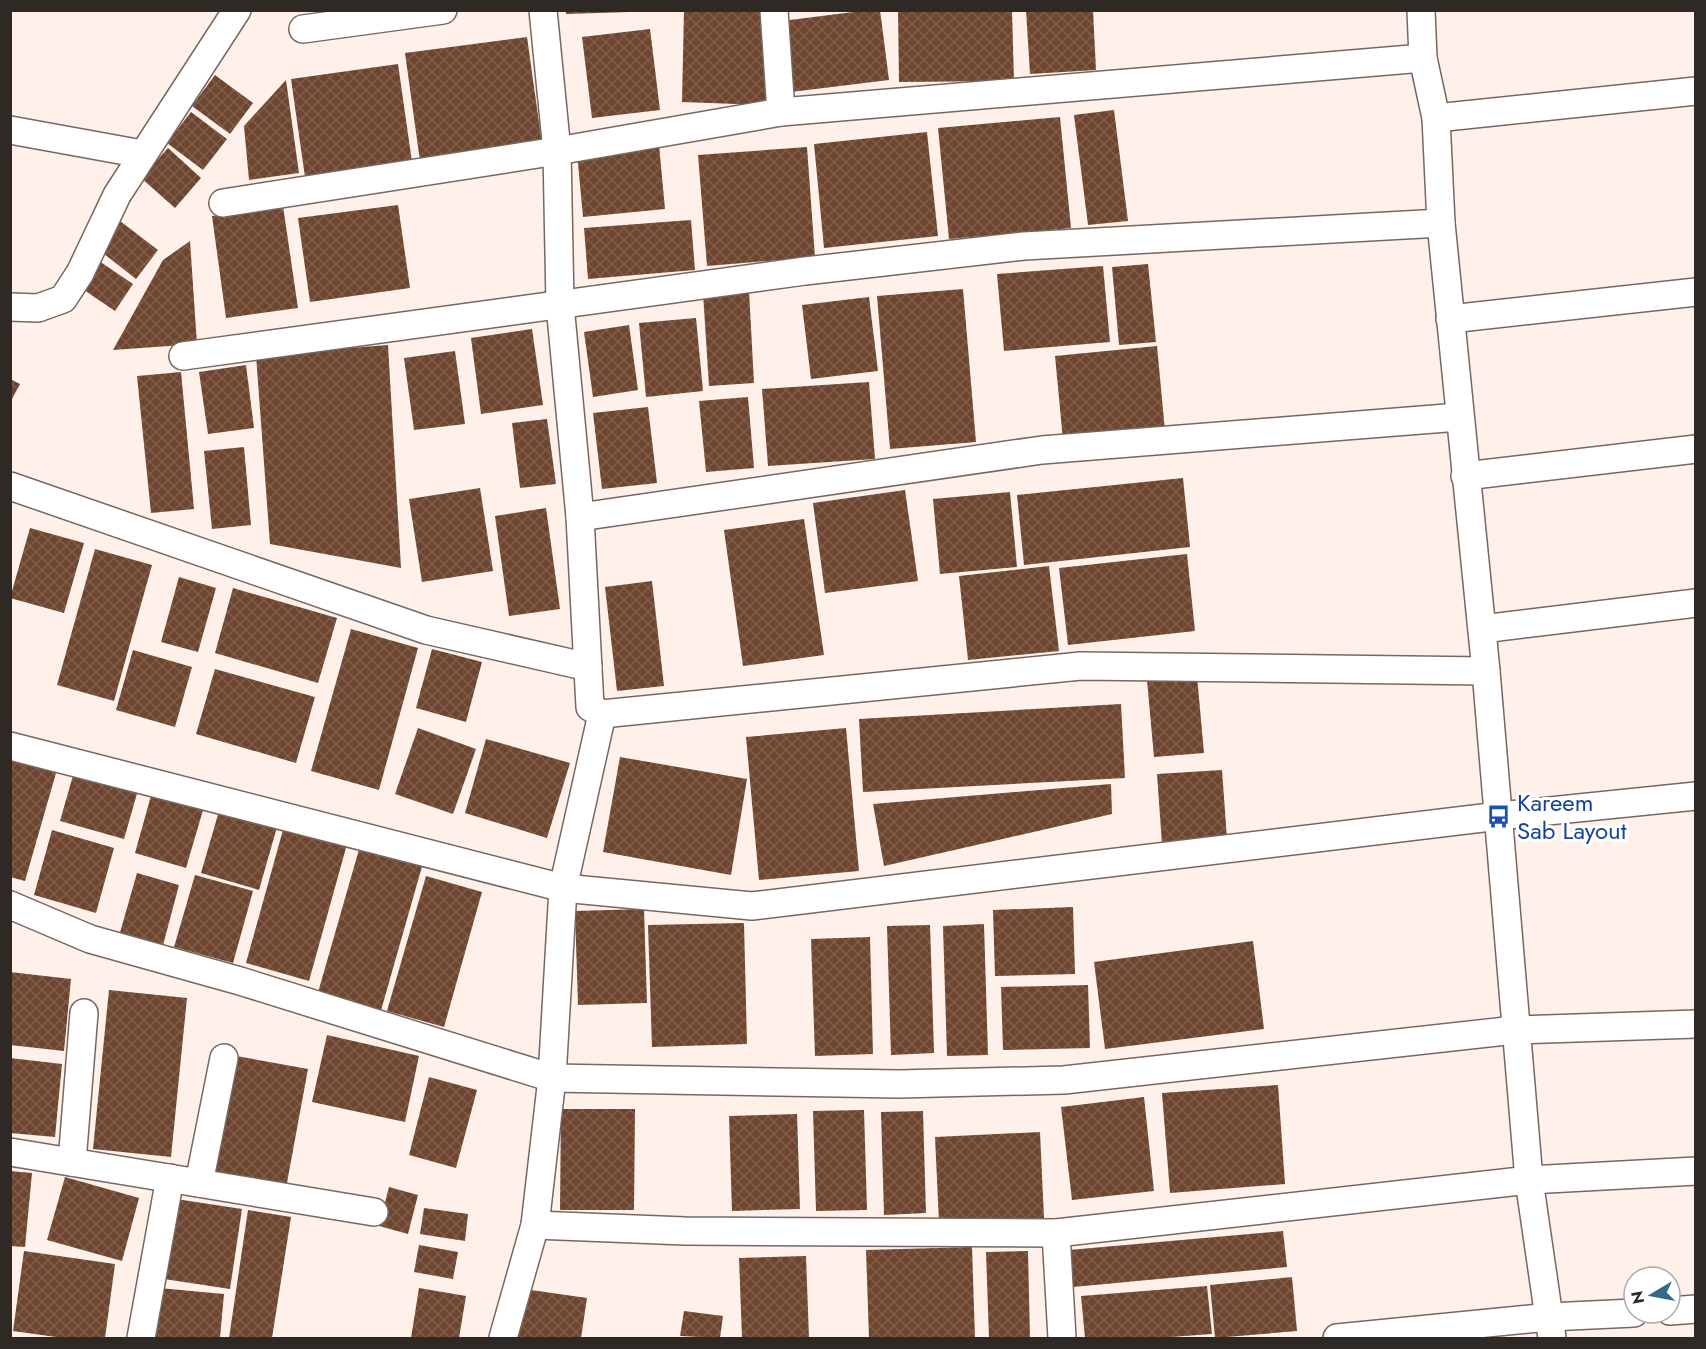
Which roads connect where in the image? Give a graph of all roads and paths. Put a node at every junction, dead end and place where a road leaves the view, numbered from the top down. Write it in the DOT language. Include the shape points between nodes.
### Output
graph roads {
  1 [pos="237,10"];
  2 [pos="443,10"];
  3 [pos="543,10"];
  4 [pos="774,10"];
  5 [pos="1421,10"];
  6 [pos="303,29"];
  7 [pos="1423,58"];
  8 [pos="1695,91"];
  9 [pos="781,112"];
  10 [pos="1436,118"];
  11 [pos="10,130"];
  12 [pos="557,150"];
  13 [pos="142,154"];
  14 [pos="223,203"];
  15 [pos="1441,223"];
  16 [pos="1695,292"];
  17 [pos="560,305"];
  18 [pos="10,307"];
  19 [pos="1450,319"];
  20 [pos="183,357"];
  21 [pos="1459,417"];
  22 [pos="1695,448"];
  23 [pos="1465,476"];
  24 [pos="10,486"];
  25 [pos="580,517"];
  26 [pos="1695,603"];
  27 [pos="1482,629"];
  28 [pos="588,667"];
  29 [pos="1486,671"];
  30 [pos="602,714"];
  31 [pos="10,746"];
  32 [pos="1695,796"];
  33 [pos="1499,816"];
  34 [pos="562,888"];
  35 [pos="10,905"];
  36 [pos="84,1013"];
  37 [pos="1695,1024"];
  38 [pos="1515,1030"];
  39 [pos="224,1058"];
  40 [pos="552,1078"];
  41 [pos="10,1152"];
  42 [pos="72,1162"];
  43 [pos="1695,1171"];
  44 [pos="170,1178"];
  45 [pos="1529,1180"];
  46 [pos="199,1183"];
  47 [pos="374,1212"];
  48 [pos="536,1225"];
  49 [pos="1056,1233"];
  50 [pos="1622,1315"];
  51 [pos="1550,1328"];
  52 [pos="141,1338"];
  53 [pos="503,1338"];
  54 [pos="1062,1338"];
  55 [pos="1337,1338"];
  1 -- 13 [label="street"];
  2 -- 6 [label="street"];
  3 -- 12 [label="street"];
  4 -- 9 [label="street"];
  5 -- 7 [label="street"];
  7 -- 9 [label="street"];
  7 -- 10 [label="street"];
  8 -- 10 [label="street"];
  9 -- 12 [label="street"];
  10 -- 15 [label="street"];
  11 -- 13 [label="street"];
  12 -- 14 [label="street"];
  12 -- 17 [label="street"];
  13 -- 18 [label="street" via="63,299 38,308"];
  15 -- 17 [label="street" via="1024,246"];
  15 -- 19 [label="street"];
  16 -- 19 [label="street"];
  17 -- 20 [label="street"];
  17 -- 25 [label="street"];
  19 -- 21 [label="street"];
  21 -- 23 [label="street"];
  21 -- 25 [label="street" via="1042,450"];
  22 -- 23 [label="street"];
  23 -- 27 [label="street"];
  24 -- 28 [label="street" via="426,630"];
  25 -- 28 [label="street"];
  26 -- 27 [label="street"];
  27 -- 29 [label="street"];
  28 -- 30 [label="street" via="590,707"];
  29 -- 30 [label="street" via="1081,666"];
  29 -- 33 [label="street"];
  30 -- 34 [label="street"];
  31 -- 34 [label="street"];
  32 -- 33 [label="street"];
  33 -- 34 [label="street" via="752,906"];
  33 -- 38 [label="street"];
  34 -- 40 [label="street"];
  35 -- 40 [label="street" via="90,939"];
  36 -- 42 [label="street"];
  37 -- 38 [label="street"];
  38 -- 40 [label="street" via="1064,1080 899,1084"];
  38 -- 45 [label="street"];
  39 -- 46 [label="street"];
  40 -- 48 [label="street"];
  41 -- 42 [label="street"];
  42 -- 44 [label="street"];
  43 -- 45 [label="street"];
  44 -- 46 [label="street"];
  44 -- 52 [label="street"];
  45 -- 49 [label="street"];
  45 -- 51 [label="street"];
  46 -- 47 [label="street"];
  48 -- 49 [label="street" via="685,1231"];
  48 -- 53 [label="street"];
  49 -- 54 [label="street"];
  50 -- 51 [label="street"];
  51 -- 55 [label="street"];
}
